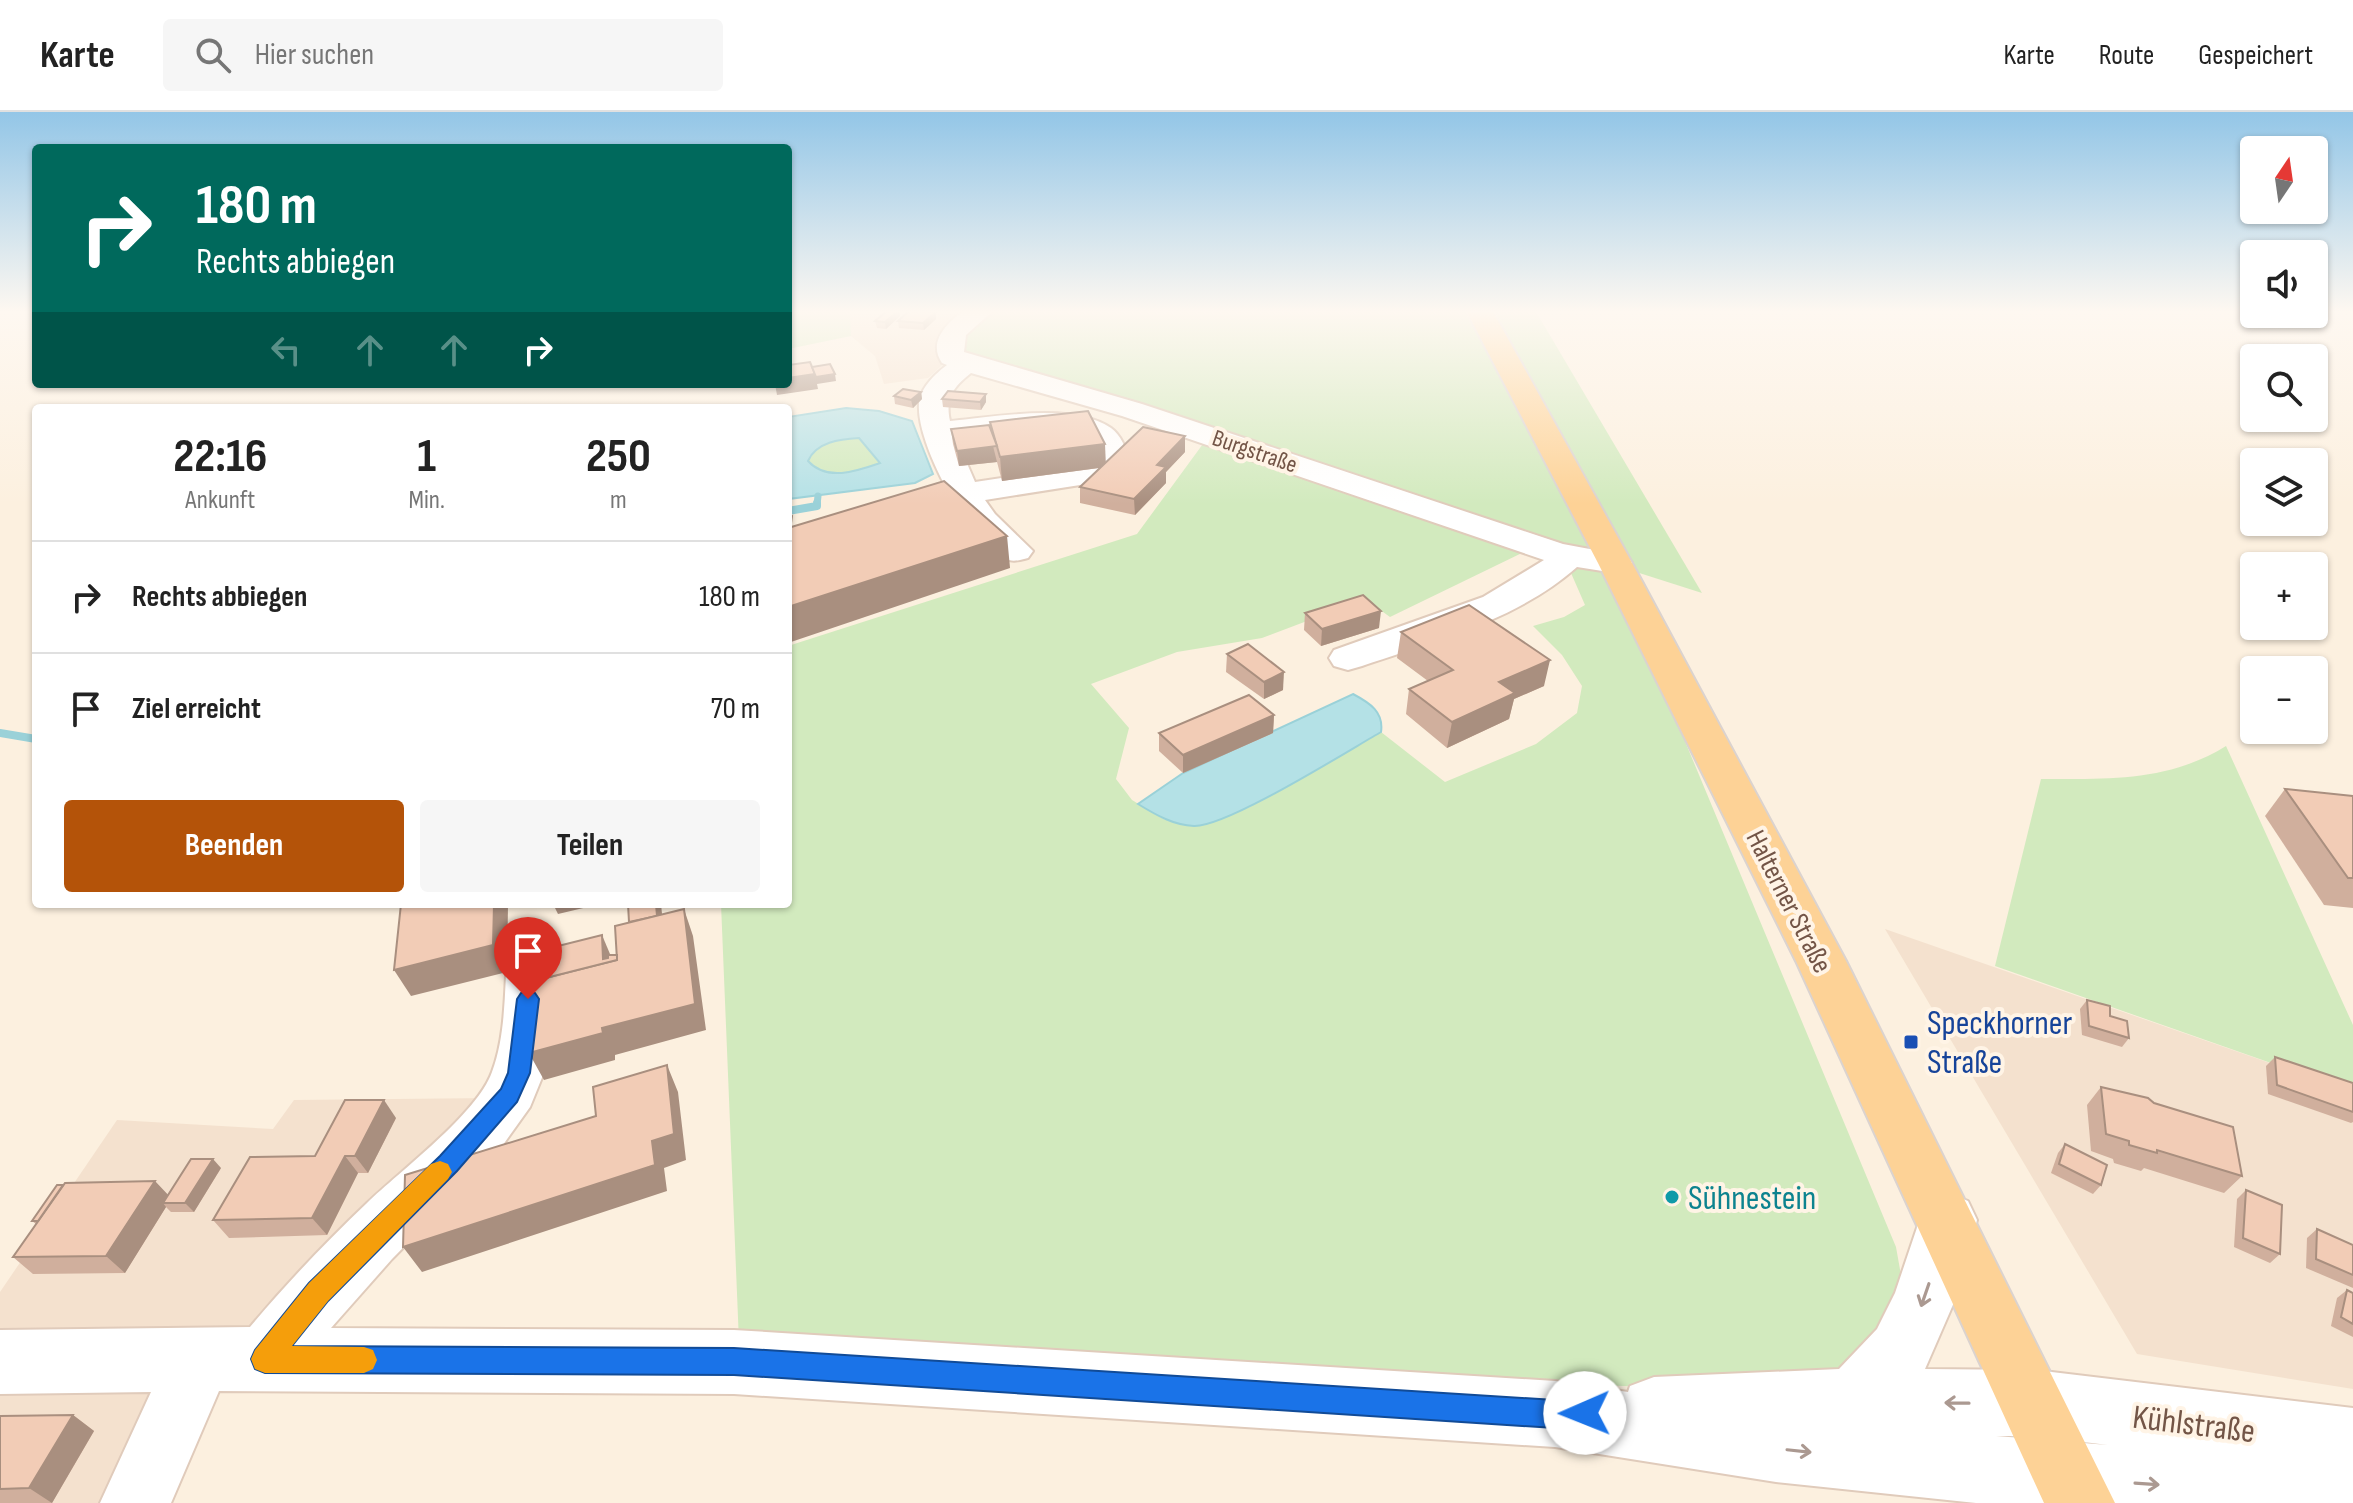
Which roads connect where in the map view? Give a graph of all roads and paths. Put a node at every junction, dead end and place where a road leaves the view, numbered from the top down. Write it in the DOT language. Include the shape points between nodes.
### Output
graph roads {
  1 [pos="950,375"];
  2 [pos="1013,375"];
  3 [pos="1508,375"];
  4 [pos="939,431"];
  5 [pos="967,493"];
  6 [pos="1016,551"];
  7 [pos="1592,559"];
  8 [pos="1348,658"];
  9 [pos="533,945"];
  10 [pos="1947,1220"];
  11 [pos="200,1359"];
  12 [pos="265,1359"];
  13 [pos="0,1362"];
  14 [pos="1854,1402"];
  15 [pos="2035,1403"];
  16 [pos="1555,1414"];
  17 [pos="2353,1442"];
  18 [pos="2353,1482"];
  19 [pos="2075,1491"];
  20 [pos="2267,1496"];
  21 [pos="135,1503"];
  1 -- 4 [label="street" via="933,405"];
  2 -- 7 [label="street, Burgstraße"];
  3 -- 7 [label="main road, Halterner Straße"];
  4 -- 5 [label="street"];
  4 -- 5 [label="street" via="1065,424 1100,434 1115,460 1101,473"];
  5 -- 6 [label="street" via="981,519"];
  7 -- 8 [label="street" via="1555,570 1477,612"];
  7 -- 10 [label="main road, Halterner Straße" via="1821,961"];
  9 -- 12 [label="street" via="523,1052 509,1095 319,1292"];
  10 -- 14 [label="street, one-way" via="1924,1300 1900,1351"];
  10 -- 15 [label="main road, Halterner Straße"];
  11 -- 12 [label="street"];
  11 -- 13 [label="street"];
  11 -- 21 [label="street"];
  12 -- 16 [label="street" via="734,1362"];
  15 -- 14 [label="street, one-way"];
  14 -- 16 [label="street"];
  15 -- 17 [label="street, Kühlstraße"];
  15 -- 19 [label="main road, Halterner Straße"];
  16 -- 19 [label="street, one-way"];
  18 -- 20 [label="street, Kühlstraße"];
  19 -- 20 [label="street, Kühlstraße, one-way" via="2177,1486"];
}
